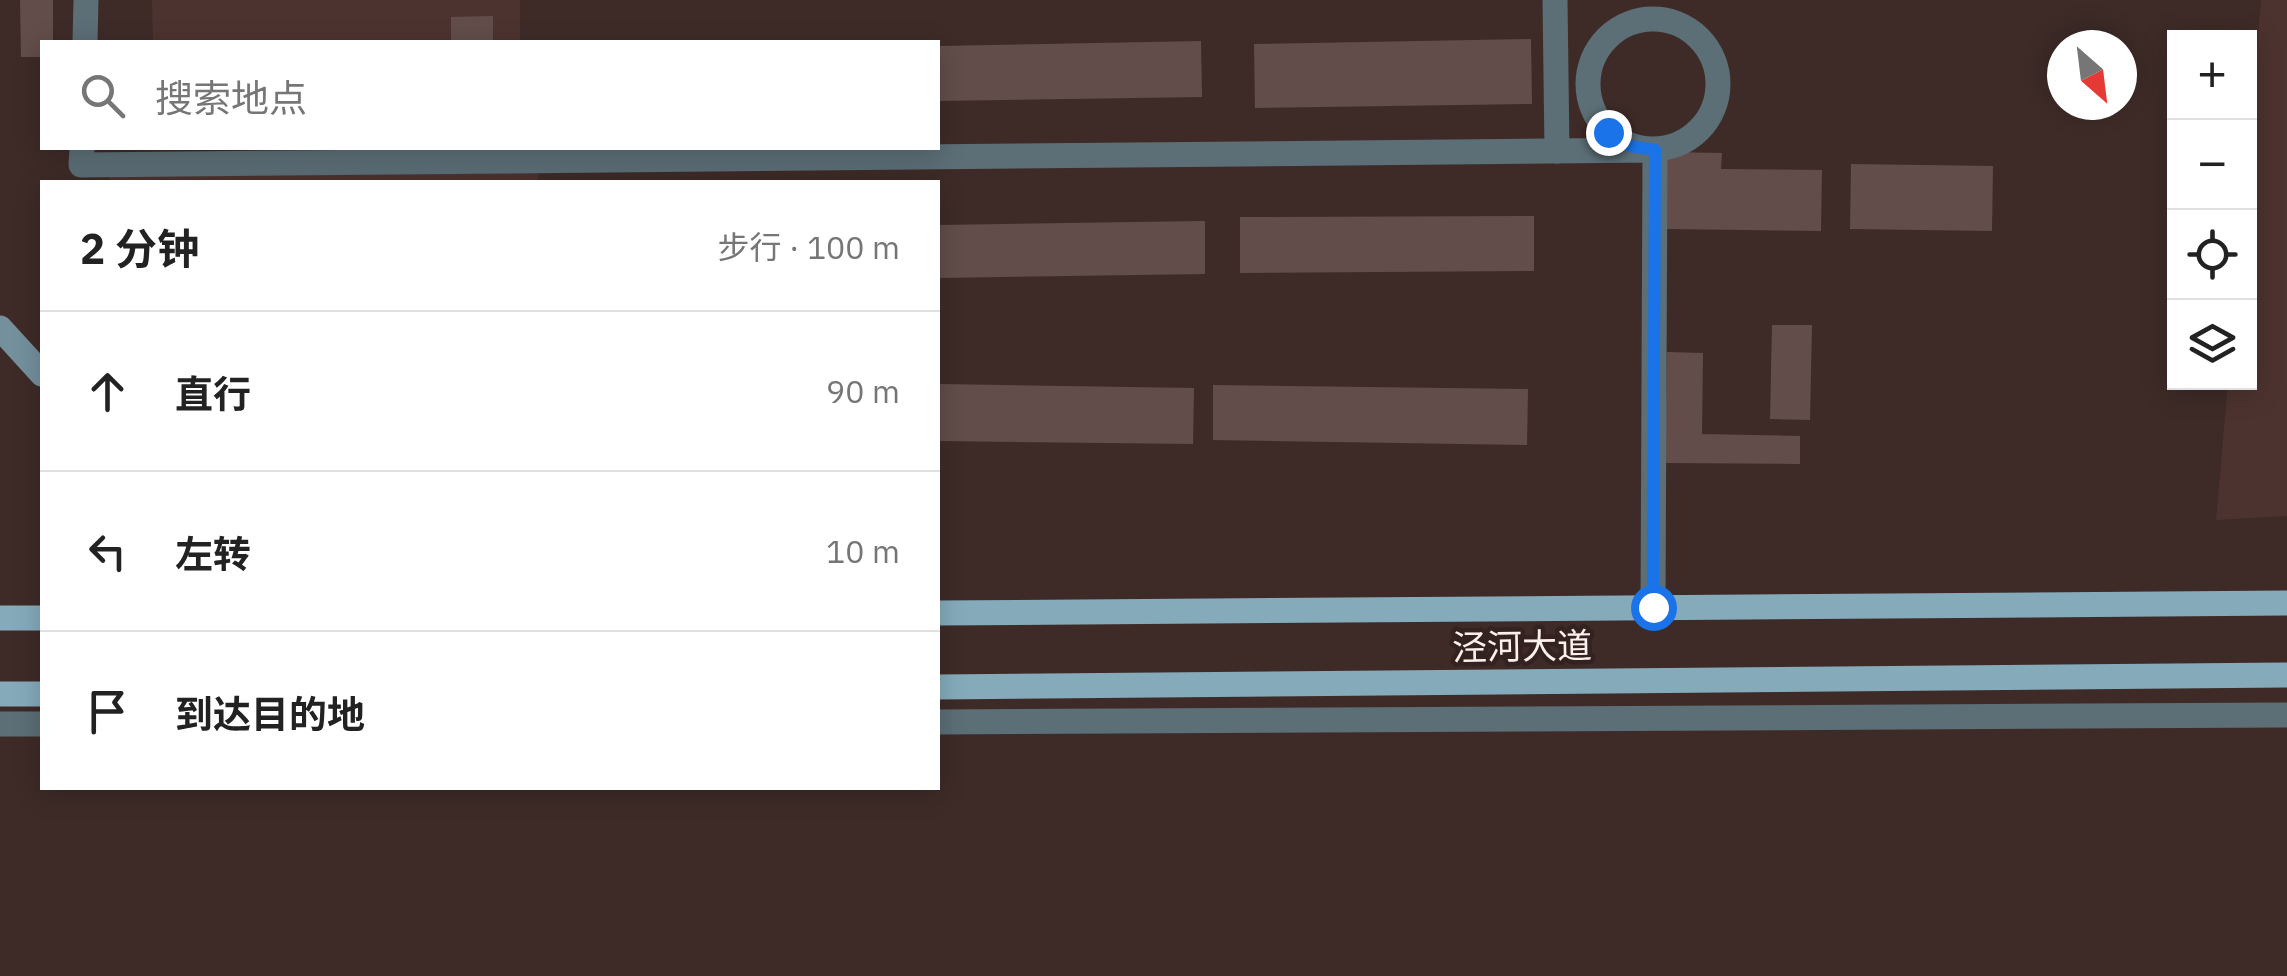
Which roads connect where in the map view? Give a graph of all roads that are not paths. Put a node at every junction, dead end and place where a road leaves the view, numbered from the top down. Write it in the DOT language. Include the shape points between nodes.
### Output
graph roads {
  1 [pos="86,0"];
  2 [pos="1555,0"];
  3 [pos="1652,9"];
  4 [pos="85,40"];
  5 [pos="82,150"];
  6 [pos="1655,150"];
  7 [pos="1558,151"];
  8 [pos="0,328"];
  9 [pos="40,372"];
  10 [pos="2287,603"];
  11 [pos="1653,607"];
  12 [pos="940,613"];
  13 [pos="0,618"];
  14 [pos="40,618"];
  15 [pos="2287,676"];
  16 [pos="940,687"];
  17 [pos="0,694"];
  18 [pos="40,694"];
  19 [pos="2287,715"];
  20 [pos="940,722"];
  21 [pos="0,724"];
  22 [pos="40,724"];
  1 -- 4 [label="street"];
  2 -- 7 [label="street"];
  3 -- 6 [label="street" via="1700,36 1720,82 1701,130 1680,145"];
  3 -- 6 [label="street" via="1605,38 1587,86 1608,132 1630,146"];
  5 -- 7 [label="street" via="81,164"];
  6 -- 7 [label="street"];
  6 -- 11 [label="street"];
  8 -- 9 [label="main road"];
  10 -- 11 [label="main road, 泾河大道"];
  11 -- 12 [label="main road, 泾河大道"];
  13 -- 14 [label="main road"];
  15 -- 16 [label="main road, 泾河大道"];
  17 -- 18 [label="main road"];
  19 -- 20 [label="street"];
  21 -- 22 [label="street"];
}
